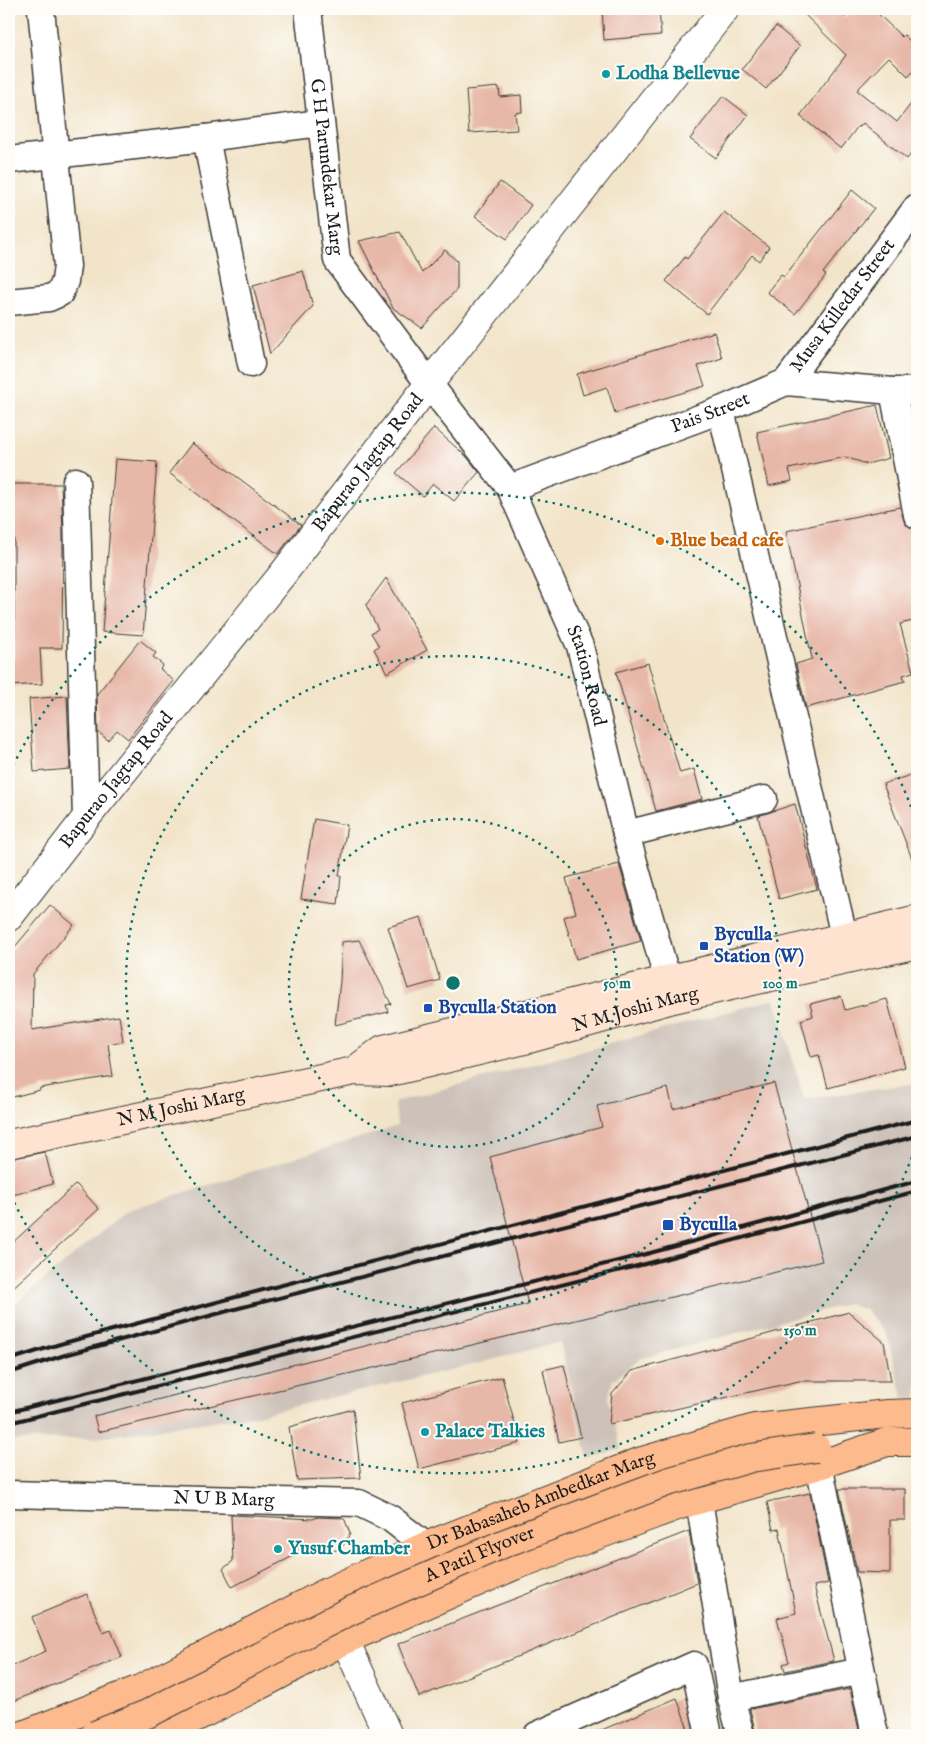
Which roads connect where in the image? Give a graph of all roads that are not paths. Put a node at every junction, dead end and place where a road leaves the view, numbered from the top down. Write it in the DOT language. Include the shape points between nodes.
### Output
graph roads {
  1 [pos="41,9"];
  2 [pos="308,9"];
  3 [pos="725,9"];
  4 [pos="320,123"];
  5 [pos="206,138"];
  6 [pos="55,156"];
  7 [pos="9,160"];
  8 [pos="917,207"];
  9 [pos="9,302"];
  10 [pos="251,364"];
  11 [pos="786,382"];
  12 [pos="429,384"];
  13 [pos="905,391"];
  14 [pos="721,410"];
  15 [pos="76,481"];
  16 [pos="510,488"];
  17 [pos="917,515"];
  18 [pos="764,799"];
  19 [pos="86,818"];
  20 [pos="626,834"];
  21 [pos="9,917"];
  22 [pos="917,919"];
  23 [pos="844,936"];
  24 [pos="917,944"];
  25 [pos="670,989"];
  26 [pos="9,1144"];
  27 [pos="917,1413"];
  28 [pos="917,1442"];
  29 [pos="817,1456"];
  30 [pos="9,1494"];
  31 [pos="699,1500"];
  32 [pos="426,1546"];
  33 [pos="325,1593"];
  34 [pos="345,1640"];
  35 [pos="862,1671"];
  36 [pos="731,1698"];
  37 [pos="23,1735"];
  38 [pos="95,1735"];
  39 [pos="160,1735"];
  40 [pos="388,1735"];
  41 [pos="538,1735"];
  42 [pos="709,1735"];
  43 [pos="741,1735"];
  44 [pos="875,1735"];
  1 -- 6 [label="street"];
  2 -- 4 [label="street, G H Parundekar Marg"];
  3 -- 12 [label="street, Bapurao Jagtap Road"];
  4 -- 5 [label="street"];
  4 -- 12 [label="street, G H Parundekar Marg" via="337,260"];
  5 -- 6 [label="street"];
  5 -- 10 [label="street"];
  6 -- 7 [label="street"];
  6 -- 9 [label="street" via="67,266 65,281 60,294"];
  8 -- 11 [label="street, Musa Killedar Street"];
  11 -- 13 [label="street, Pais Street"];
  11 -- 14 [label="street, Pais Street"];
  12 -- 16 [label="street, Station Road"];
  12 -- 19 [label="street, Bapurao Jagtap Road" via="282,575"];
  13 -- 17 [label="street"];
  14 -- 16 [label="street, Pais Street"];
  14 -- 23 [label="street"];
  15 -- 19 [label="street"];
  16 -- 20 [label="street, Station Road" via="580,646"];
  18 -- 20 [label="street"];
  19 -- 21 [label="street, Bapurao Jagtap Road"];
  20 -- 25 [label="street, Station Road"];
  22 -- 23 [label="main road, N M Joshi Marg"];
  23 -- 25 [label="main road, N M Joshi Marg"];
  24 -- 25 [label="main road, N M Joshi Marg"];
  25 -- 26 [label="main road, N M Joshi Marg" via="383,1049 354,1071"];
  27 -- 32 [label="highway, Dr Babasaheb Ambedkar Marg" via="755,1428 639,1462"];
  28 -- 29 [label="highway, A Patil Flyover" via="887,1442"];
  29 -- 31 [label="highway"];
  29 -- 35 [label="street"];
  29 -- 38 [label="highway, A Patil Flyover, bridge" via="751,1458 667,1482 505,1543 350,1611 147,1714"];
  30 -- 32 [label="street, N U B Marg" via="359,1503 390,1518"];
  31 -- 34 [label="highway" via="514,1566"];
  31 -- 36 [label="street"];
  32 -- 33 [label="highway, Dr Babasaheb Ambedkar Marg"];
  33 -- 34 [label="street"];
  33 -- 37 [label="highway, Dr Babasaheb Ambedkar Marg" via="140,1689"];
  34 -- 39 [label="highway"];
  34 -- 40 [label="street"];
  35 -- 36 [label="street"];
  35 -- 44 [label="street"];
  36 -- 43 [label="street"];
  41 -- 42 [label="street" via="694,1665"];
}
